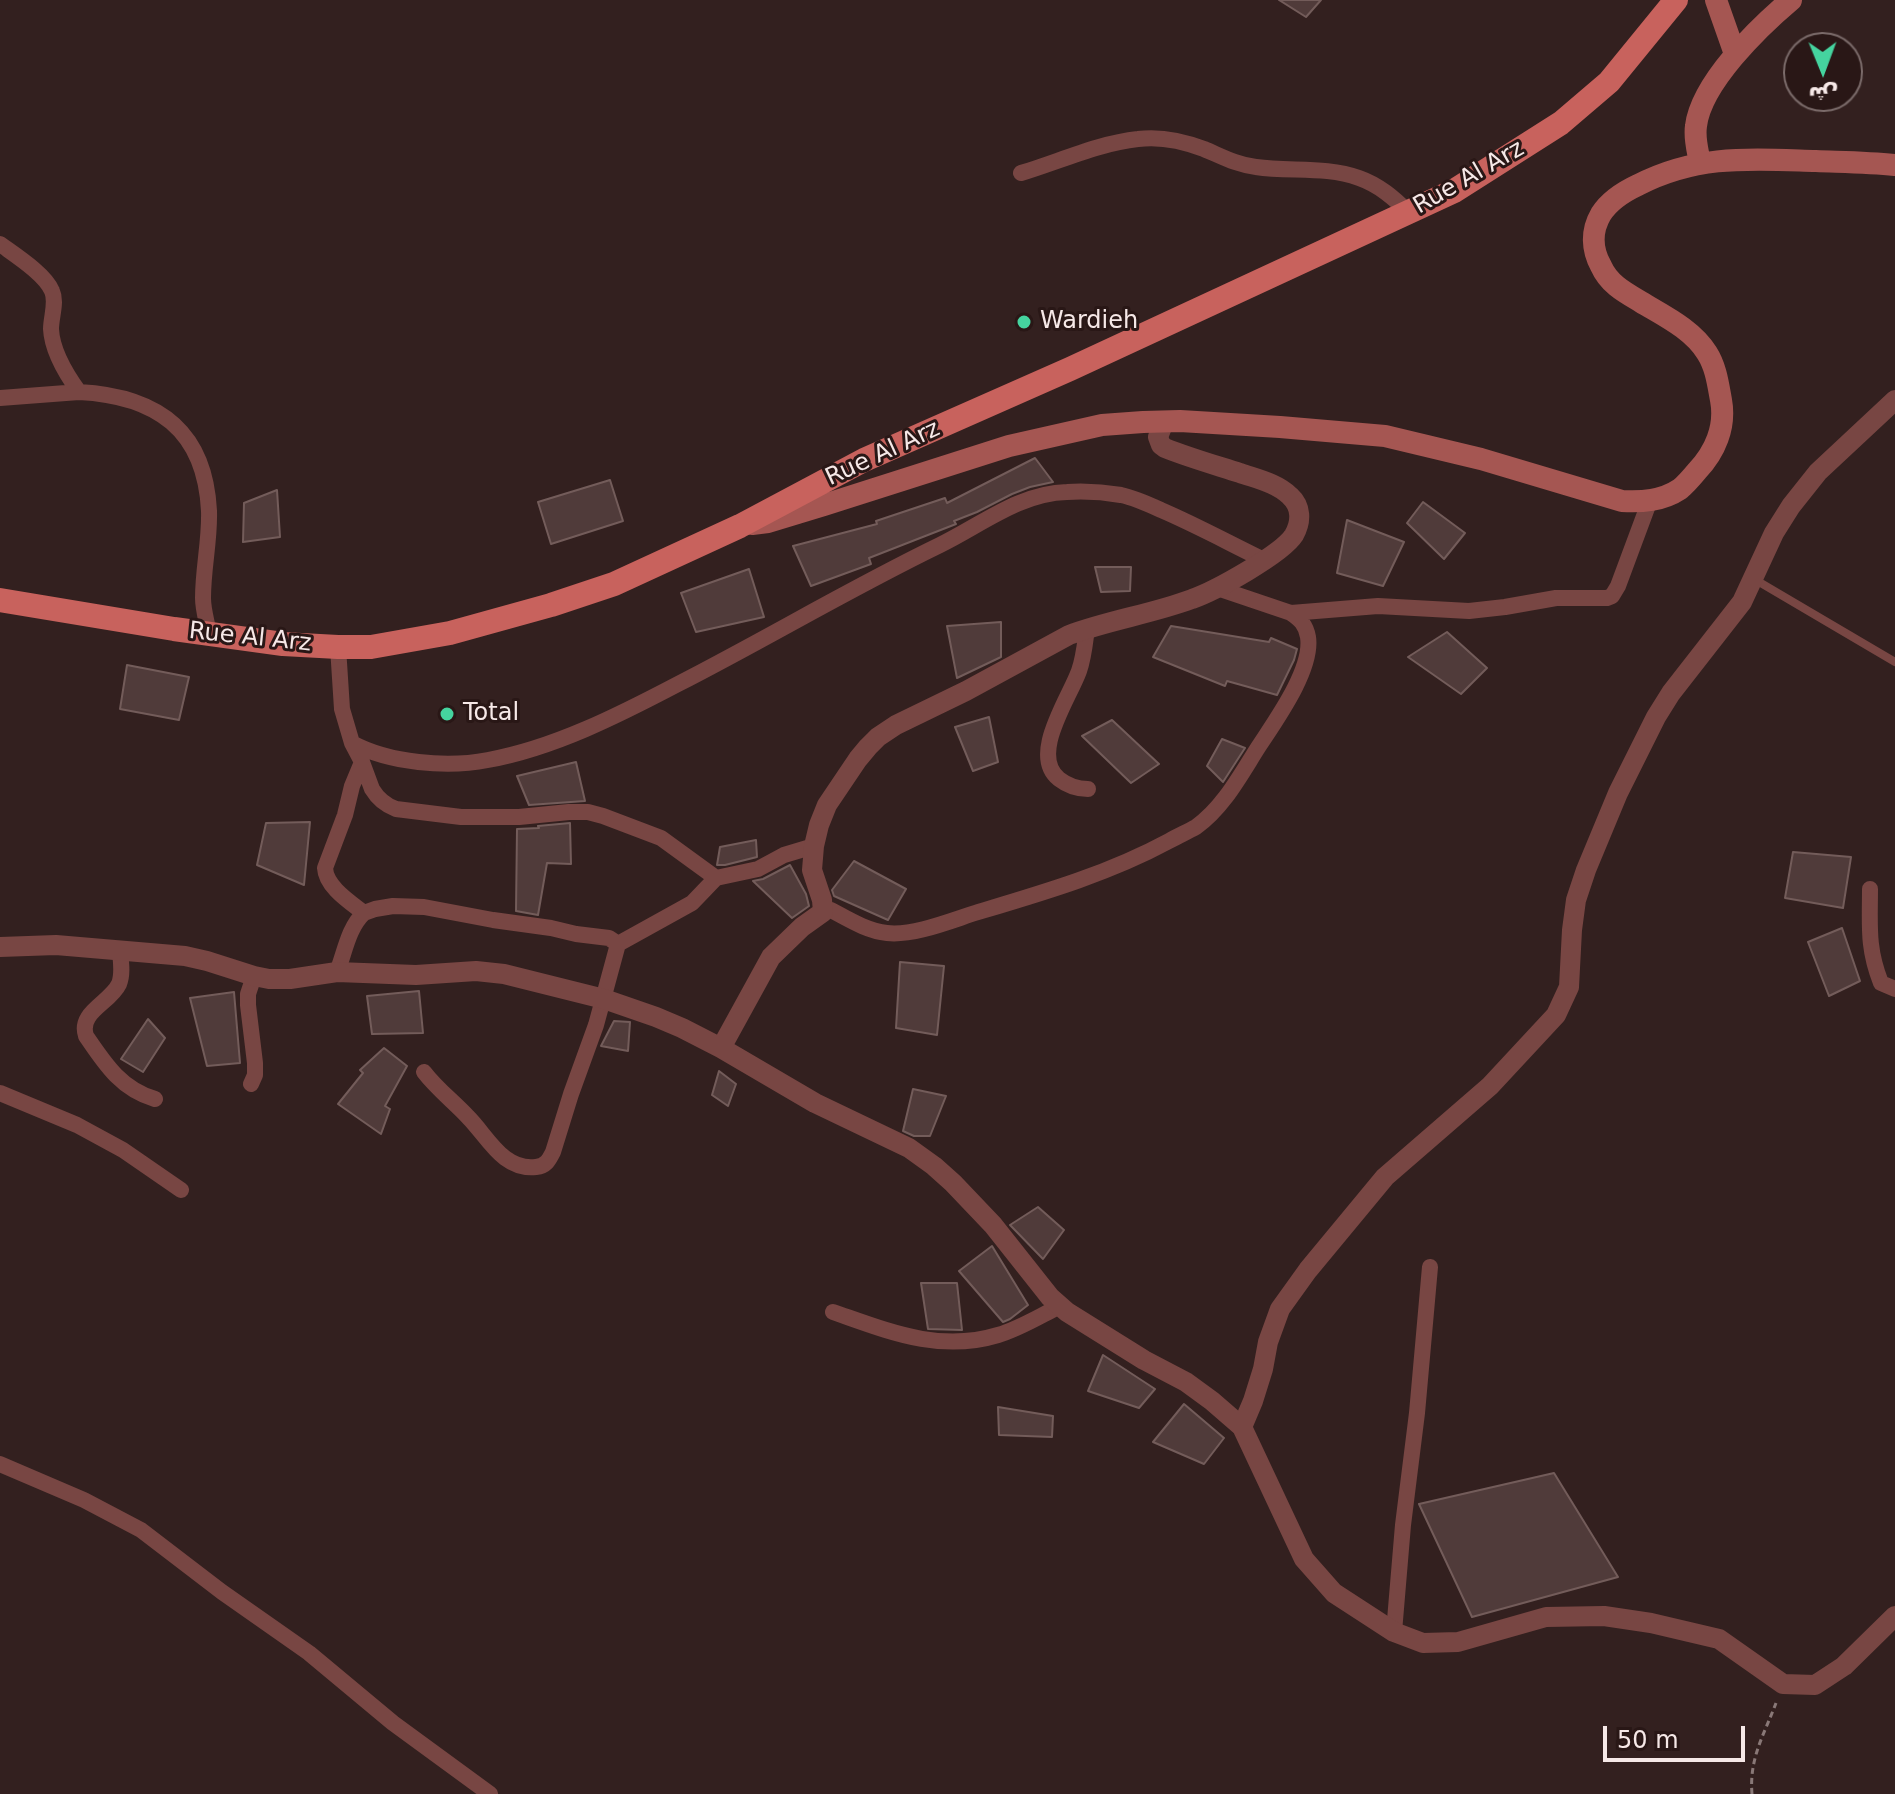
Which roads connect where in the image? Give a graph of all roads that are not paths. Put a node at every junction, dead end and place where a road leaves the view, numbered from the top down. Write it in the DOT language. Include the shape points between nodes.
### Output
graph roads {
  1 [pos="1676,0"];
  2 [pos="1716,0"];
  3 [pos="1791,0"];
  4 [pos="1735,54"];
  5 [pos="1700,163"];
  6 [pos="1895,165"];
  7 [pos="1021,173"];
  8 [pos="1409,213"];
  9 [pos="0,244"];
  10 [pos="79,392"];
  11 [pos="0,398"];
  12 [pos="1895,400"];
  13 [pos="1164,422"];
  14 [pos="1650,500"];
  15 [pos="740,526"];
  16 [pos="1264,560"];
  17 [pos="1753,579"];
  18 [pos="1217,588"];
  19 [pos="0,600"];
  20 [pos="1291,613"];
  21 [pos="1087,628"];
  22 [pos="209,634"];
  23 [pos="338,647"];
  24 [pos="1895,662"];
  25 [pos="352,743"];
  26 [pos="362,762"];
  27 [pos="1088,789"];
  28 [pos="814,846"];
  29 [pos="716,878"];
  30 [pos="1870,889"];
  31 [pos="823,912"];
  32 [pos="364,913"];
  33 [pos="618,944"];
  34 [pos="0,947"];
  35 [pos="120,952"];
  36 [pos="337,972"];
  37 [pos="254,976"];
  38 [pos="1895,989"];
  39 [pos="604,999"];
  40 [pos="721,1048"];
  41 [pos="424,1072"];
  42 [pos="251,1084"];
  43 [pos="0,1093"];
  44 [pos="155,1099"];
  45 [pos="181,1190"];
  46 [pos="1430,1267"];
  47 [pos="1060,1306"];
  48 [pos="833,1312"];
  49 [pos="1242,1427"];
  50 [pos="0,1464"];
  51 [pos="1895,1616"];
  52 [pos="1394,1632"];
  53 [pos="490,1794"];
  1 -- 8 [label="main road, Rue Al Arz" via="1609,82 1561,123"];
  2 -- 4 [label="main road"];
  3 -- 4 [label="main road"];
  4 -- 5 [label="main road" via="1698,115"];
  5 -- 6 [label="main road"];
  5 -- 14 [label="main road" via="1669,170 1619,194 1594,231 1598,263 1606,276 1621,291 1682,327 1707,352 1718,382 1723,407 1715,448 1681,488"];
  7 -- 8 [label="street" via="1121,142 1174,140 1254,167 1360,178 1383,189"];
  8 -- 15 [label="main road, Rue Al Arz" via="864,460"];
  9 -- 10 [label="street" via="51,289 54,346"];
  10 -- 11 [label="street"];
  10 -- 22 [label="street" via="114,395 151,408 183,432 199,457 209,512 203,601"];
  12 -- 17 [label="street" via="1818,472 1791,506"];
  13 -- 14 [label="main road" via="1385,436 1622,501"];
  13 -- 15 [label="main road" via="1102,425 1009,446 768,522"];
  13 -- 16 [label="street" via="1158,437 1165,448 1282,489 1298,505 1293,537"];
  14 -- 20 [label="street" via="1618,586 1607,598 1556,598 1469,611 1378,606"];
  15 -- 23 [label="main road, Rue Al Arz" via="614,584 551,605 450,633 371,647"];
  16 -- 18 [label="street"];
  16 -- 25 [label="street" via="1122,495 1039,495 618,715 521,752 442,764"];
  17 -- 24 [label="lane"];
  17 -- 49 [label="street" via="1742,602 1671,693 1618,793 1576,900 1569,987 1556,1015 1490,1086 1385,1177 1308,1270 1280,1309"];
  18 -- 20 [label="street"];
  18 -- 21 [label="street"];
  19 -- 22 [label="main road, Rue Al Arz"];
  20 -- 31 [label="street" via="1308,635 1303,668 1239,778 1196,826 1101,874 902,933 885,933 831,910"];
  21 -- 27 [label="street" via="1080,669 1048,751 1055,776"];
  21 -- 28 [label="street" via="878,737 827,805"];
  22 -- 23 [label="main road, Rue Al Arz"];
  23 -- 25 [label="street" via="342,709"];
  25 -- 26 [label="street"];
  26 -- 29 [label="street" via="378,798 396,809 461,817 588,812 661,838"];
  26 -- 32 [label="street" via="325,872"];
  28 -- 29 [label="street" via="758,869"];
  28 -- 31 [label="street" via="812,870"];
  29 -- 33 [label="street" via="692,903"];
  30 -- 38 [label="street" via="1874,965 1881,983"];
  31 -- 40 [label="street" via="771,957"];
  32 -- 33 [label="street" via="393,906 424,907 609,938"];
  32 -- 36 [label="street" via="352,929"];
  33 -- 39 [label="street"];
  34 -- 35 [label="street" via="56,945"];
  35 -- 37 [label="street" via="185,956"];
  35 -- 44 [label="street" via="121,979 86,1019 84,1030 125,1084"];
  36 -- 37 [label="street" via="290,979"];
  36 -- 39 [label="street" via="476,971"];
  37 -- 42 [label="street" via="248,994 255,1063"];
  39 -- 40 [label="street"];
  39 -- 41 [label="street" via="553,1152 543,1166 521,1167 503,1158"];
  40 -- 47 [label="street" via="934,1166 993,1225"];
  43 -- 45 [label="street" via="77,1125"];
  46 -- 52 [label="street"];
  47 -- 48 [label="street" via="998,1335 965,1342 932,1342"];
  47 -- 49 [label="street" via="1186,1382"];
  49 -- 52 [label="street" via="1304,1559 1334,1593"];
  50 -- 53 [label="street" via="141,1530"];
  51 -- 52 [label="street" via="1844,1666 1815,1685 1783,1684 1719,1639 1604,1616 1546,1617 1458,1642 1423,1643"];
}
